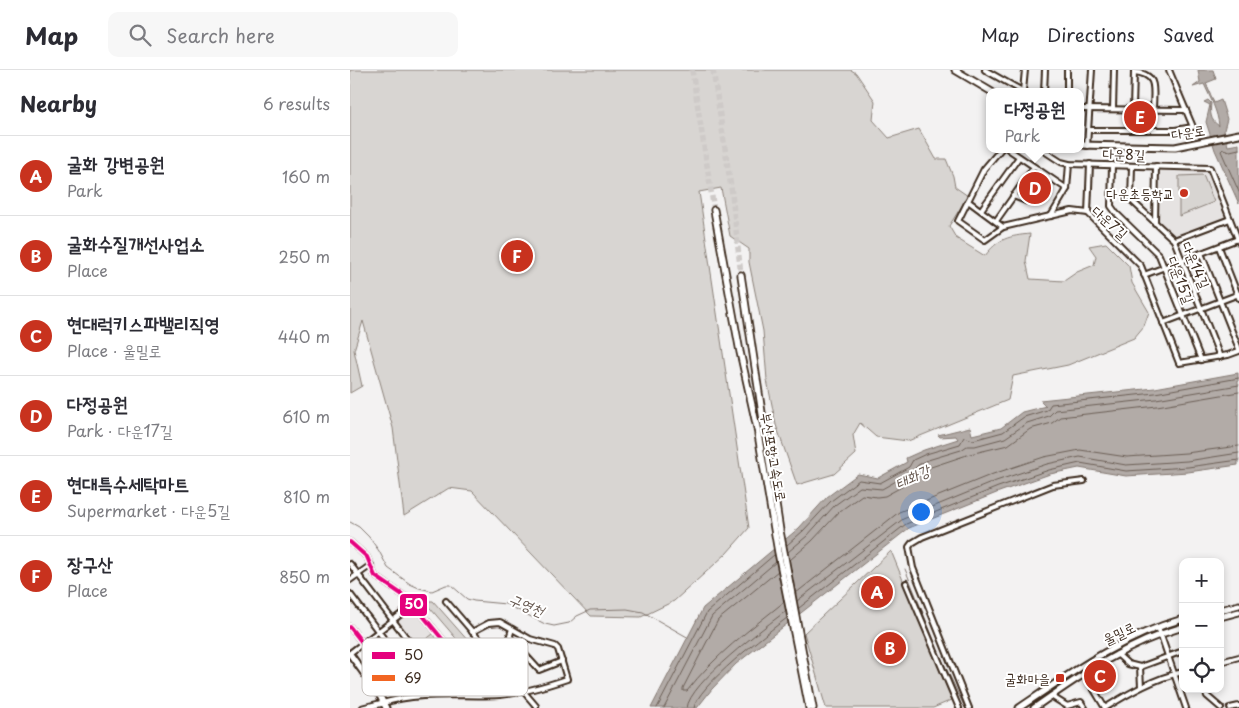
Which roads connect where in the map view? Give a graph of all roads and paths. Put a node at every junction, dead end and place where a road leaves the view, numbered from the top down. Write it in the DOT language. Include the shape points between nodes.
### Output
graph roads {
  1 [pos="955,70"];
  2 [pos="985,70"];
  3 [pos="1025,70"];
  4 [pos="1045,70"];
  5 [pos="1067,70"];
  6 [pos="1092,70"];
  7 [pos="1114,70"];
  8 [pos="1169,70"];
  9 [pos="1134,71"];
  10 [pos="986,88"];
  11 [pos="1018,88"];
  12 [pos="1023,88"];
  13 [pos="1044,88"];
  14 [pos="1067,88"];
  15 [pos="1084,109"];
  16 [pos="1090,109"];
  17 [pos="1113,109"];
  18 [pos="1133,110"];
  19 [pos="1153,110"];
  20 [pos="1186,110"];
  21 [pos="1090,130"];
  22 [pos="1239,134"];
  23 [pos="1084,146"];
  24 [pos="1088,146"];
  25 [pos="998,153"];
  26 [pos="1014,153"];
  27 [pos="1047,153"];
  28 [pos="1019,157"];
  29 [pos="1068,164"];
  30 [pos="1090,164"];
  31 [pos="1112,165"];
  32 [pos="1132,166"];
  33 [pos="1156,166"];
  34 [pos="1034,167"];
  35 [pos="1051,179"];
  36 [pos="1067,190"];
  37 [pos="1014,196"];
  38 [pos="968,201"];
  39 [pos="714,210"];
  40 [pos="981,210"];
  41 [pos="1088,213"];
  42 [pos="1051,216"];
  43 [pos="1230,219"];
  44 [pos="996,221"];
  45 [pos="1156,223"];
  46 [pos="1004,227"];
  47 [pos="1174,240"];
  48 [pos="1239,240"];
  49 [pos="1219,246"];
  50 [pos="1201,254"];
  51 [pos="1183,260"];
  52 [pos="1165,267"];
  53 [pos="742,275"];
  54 [pos="1144,275"];
  55 [pos="1239,296"];
  56 [pos="1220,301"];
  57 [pos="1202,308"];
  58 [pos="1183,316"];
  59 [pos="1163,323"];
  60 [pos="1239,350"];
  61 [pos="1220,357"];
  62 [pos="1201,360"];
  63 [pos="1084,481"];
  64 [pos="350,542"];
  65 [pos="350,564"];
  66 [pos="371,565"];
  67 [pos="358,574"];
  68 [pos="350,580"];
  69 [pos="906,583"];
  70 [pos="350,594"];
  71 [pos="446,601"];
  72 [pos="413,605"];
  73 [pos="1239,605"];
  74 [pos="1224,609"];
  75 [pos="1239,612"];
  76 [pos="1224,616"];
  77 [pos="393,620"];
  78 [pos="1179,620"];
  79 [pos="350,627"];
  80 [pos="1158,627"];
  81 [pos="1179,628"];
  82 [pos="512,629"];
  83 [pos="378,631"];
  84 [pos="472,632"];
  85 [pos="1161,634"];
  86 [pos="369,638"];
  87 [pos="383,638"];
  88 [pos="407,638"];
  89 [pos="441,638"];
  90 [pos="477,638"];
  91 [pos="511,638"];
  92 [pos="362,644"];
  93 [pos="945,647"];
  94 [pos="935,651"];
  95 [pos="1179,652"];
  96 [pos="350,654"];
  97 [pos="1116,654"];
  98 [pos="1168,656"];
  99 [pos="1239,657"];
  100 [pos="528,658"];
  101 [pos="562,661"];
  102 [pos="1224,661"];
  103 [pos="1140,667"];
  104 [pos="362,671"];
  105 [pos="1084,673"];
  106 [pos="1179,673"];
  107 [pos="1174,674"];
  108 [pos="1141,687"];
  109 [pos="528,691"];
  110 [pos="1206,693"];
  111 [pos="418,696"];
  112 [pos="527,696"];
  113 [pos="1051,696"];
  114 [pos="384,706"];
  115 [pos="536,706"];
  116 [pos="1237,707"];
  117 [pos="363,708"];
  118 [pos="809,708"];
  119 [pos="813,708"];
  120 [pos="959,708"];
  121 [pos="969,708"];
  122 [pos="1019,708"];
  123 [pos="1034,708"];
  124 [pos="1085,708"];
  125 [pos="1105,708"];
  126 [pos="1186,708"];
  127 [pos="1221,708"];
  128 [pos="1230,708"];
  1 -- 10 [label="main road"];
  2 -- 11 [label="street"];
  3 -- 12 [label="street"];
  4 -- 13 [label="street"];
  5 -- 14 [label="street"];
  6 -- 16 [label="street"];
  7 -- 17 [label="street"];
  8 -- 20 [label="street"];
  9 -- 18 [label="street"];
  9 -- 19 [label="street" via="1144,73 1152,80"];
  15 -- 16 [label="street"];
  16 -- 17 [label="street"];
  16 -- 21 [label="street"];
  17 -- 18 [label="street"];
  18 -- 19 [label="street"];
  19 -- 20 [label="street"];
  20 -- 21 [label="street" via="1193,127"];
  21 -- 24 [label="street"];
  22 -- 24 [label="main road, 다운로" via="1175,147"];
  23 -- 24 [label="main road, 다운로"];
  25 -- 38 [label="street, 다운7길" via="984,170"];
  26 -- 28 [label="street"];
  27 -- 29 [label="street, 다운8길"];
  28 -- 34 [label="street"];
  28 -- 40 [label="street"];
  29 -- 30 [label="street, 다운8길"];
  29 -- 36 [label="street"];
  30 -- 31 [label="street, 다운8길"];
  30 -- 41 [label="street"];
  31 -- 32 [label="street, 다운8길"];
  31 -- 52 [label="street, 다운15길" via="1111,206 1156,250"];
  32 -- 33 [label="street, 다운8길"];
  32 -- 45 [label="street, 다운14길" via="1131,200"];
  33 -- 43 [label="street, 다운8길" via="1210,168"];
  33 -- 45 [label="street"];
  34 -- 35 [label="street"];
  34 -- 37 [label="street"];
  35 -- 36 [label="street"];
  35 -- 37 [label="street" via="1039,196 1026,201"];
  36 -- 42 [label="street"];
  37 -- 44 [label="street"];
  38 -- 40 [label="street"];
  38 -- 46 [label="street, 다운7길" via="958,221 985,240"];
  39 -- 118 [label="highway, 부산포항고속도로"];
  40 -- 44 [label="street"];
  41 -- 42 [label="street, 다운7길" via="1072,211"];
  41 -- 54 [label="street, 다운7길" via="1140,266"];
  42 -- 46 [label="street, 다운7길"];
  43 -- 47 [label="street"];
  43 -- 48 [label="street"];
  44 -- 46 [label="street"];
  45 -- 47 [label="street, 다운14길"];
  47 -- 51 [label="street, 다운14길"];
  48 -- 49 [label="street"];
  49 -- 50 [label="street"];
  49 -- 55 [label="street"];
  50 -- 51 [label="street"];
  50 -- 56 [label="street"];
  51 -- 52 [label="street"];
  51 -- 57 [label="street, 다운14길"];
  52 -- 54 [label="street"];
  52 -- 58 [label="street, 다운15길"];
  53 -- 119 [label="highway, 부산포항고속도로" via="793,604"];
  54 -- 59 [label="street, 다운7길"];
  55 -- 56 [label="street"];
  56 -- 57 [label="street"];
  56 -- 60 [label="street"];
  57 -- 58 [label="street"];
  57 -- 61 [label="street, 다운14길"];
  58 -- 59 [label="street"];
  58 -- 62 [label="street, 다운15길"];
  59 -- 62 [label="street, 다운7길" via="1179,363"];
  60 -- 61 [label="street, 다운7길"];
  61 -- 62 [label="street, 다운7길"];
  63 -- 93 [label="street" via="1053,485 912,543 909,547 913,568"];
  64 -- 66 [label="street"];
  65 -- 67 [label="street"];
  66 -- 67 [label="street"];
  66 -- 72 [label="street" via="375,576"];
  67 -- 68 [label="street"];
  67 -- 77 [label="street"];
  69 -- 94 [label="street"];
  70 -- 83 [label="street"];
  71 -- 84 [label="street"];
  72 -- 77 [label="street"];
  72 -- 89 [label="street"];
  73 -- 74 [label="main road"];
  75 -- 76 [label="main road"];
  77 -- 83 [label="street"];
  77 -- 88 [label="street"];
  78 -- 80 [label="main road, 울밀로"];
  79 -- 92 [label="street"];
  80 -- 85 [label="street"];
  80 -- 122 [label="main road, 울밀로" via="1102,653"];
  81 -- 85 [label="main road, 울밀로"];
  82 -- 84 [label="street" via="496,621"];
  82 -- 91 [label="street"];
  82 -- 101 [label="street" via="530,639 555,646"];
  83 -- 86 [label="street"];
  83 -- 87 [label="street"];
  84 -- 90 [label="street"];
  85 -- 97 [label="main road, 울밀로"];
  85 -- 98 [label="street"];
  92 -- 96 [label="street"];
  93 -- 94 [label="street"];
  93 -- 121 [label="street"];
  94 -- 120 [label="street"];
  95 -- 98 [label="street"];
  96 -- 104 [label="main road"];
  97 -- 103 [label="street" via="1128,664"];
  97 -- 105 [label="main road, 울밀로"];
  98 -- 103 [label="street"];
  98 -- 107 [label="street"];
  99 -- 102 [label="street"];
  100 -- 101 [label="street" via="539,670"];
  101 -- 109 [label="street" via="567,679"];
  103 -- 108 [label="street"];
  105 -- 113 [label="main road, 울밀로"];
  105 -- 125 [label="street"];
  106 -- 107 [label="street"];
  107 -- 108 [label="street"];
  107 -- 126 [label="street"];
  108 -- 125 [label="street"];
  110 -- 127 [label="street"];
  111 -- 114 [label="street" via="396,699"];
  112 -- 115 [label="street"];
  113 -- 123 [label="main road, 울밀로"];
  113 -- 124 [label="street" via="1066,706 1081,702"];
  114 -- 117 [label="main road"];
  116 -- 128 [label="street"];
}
